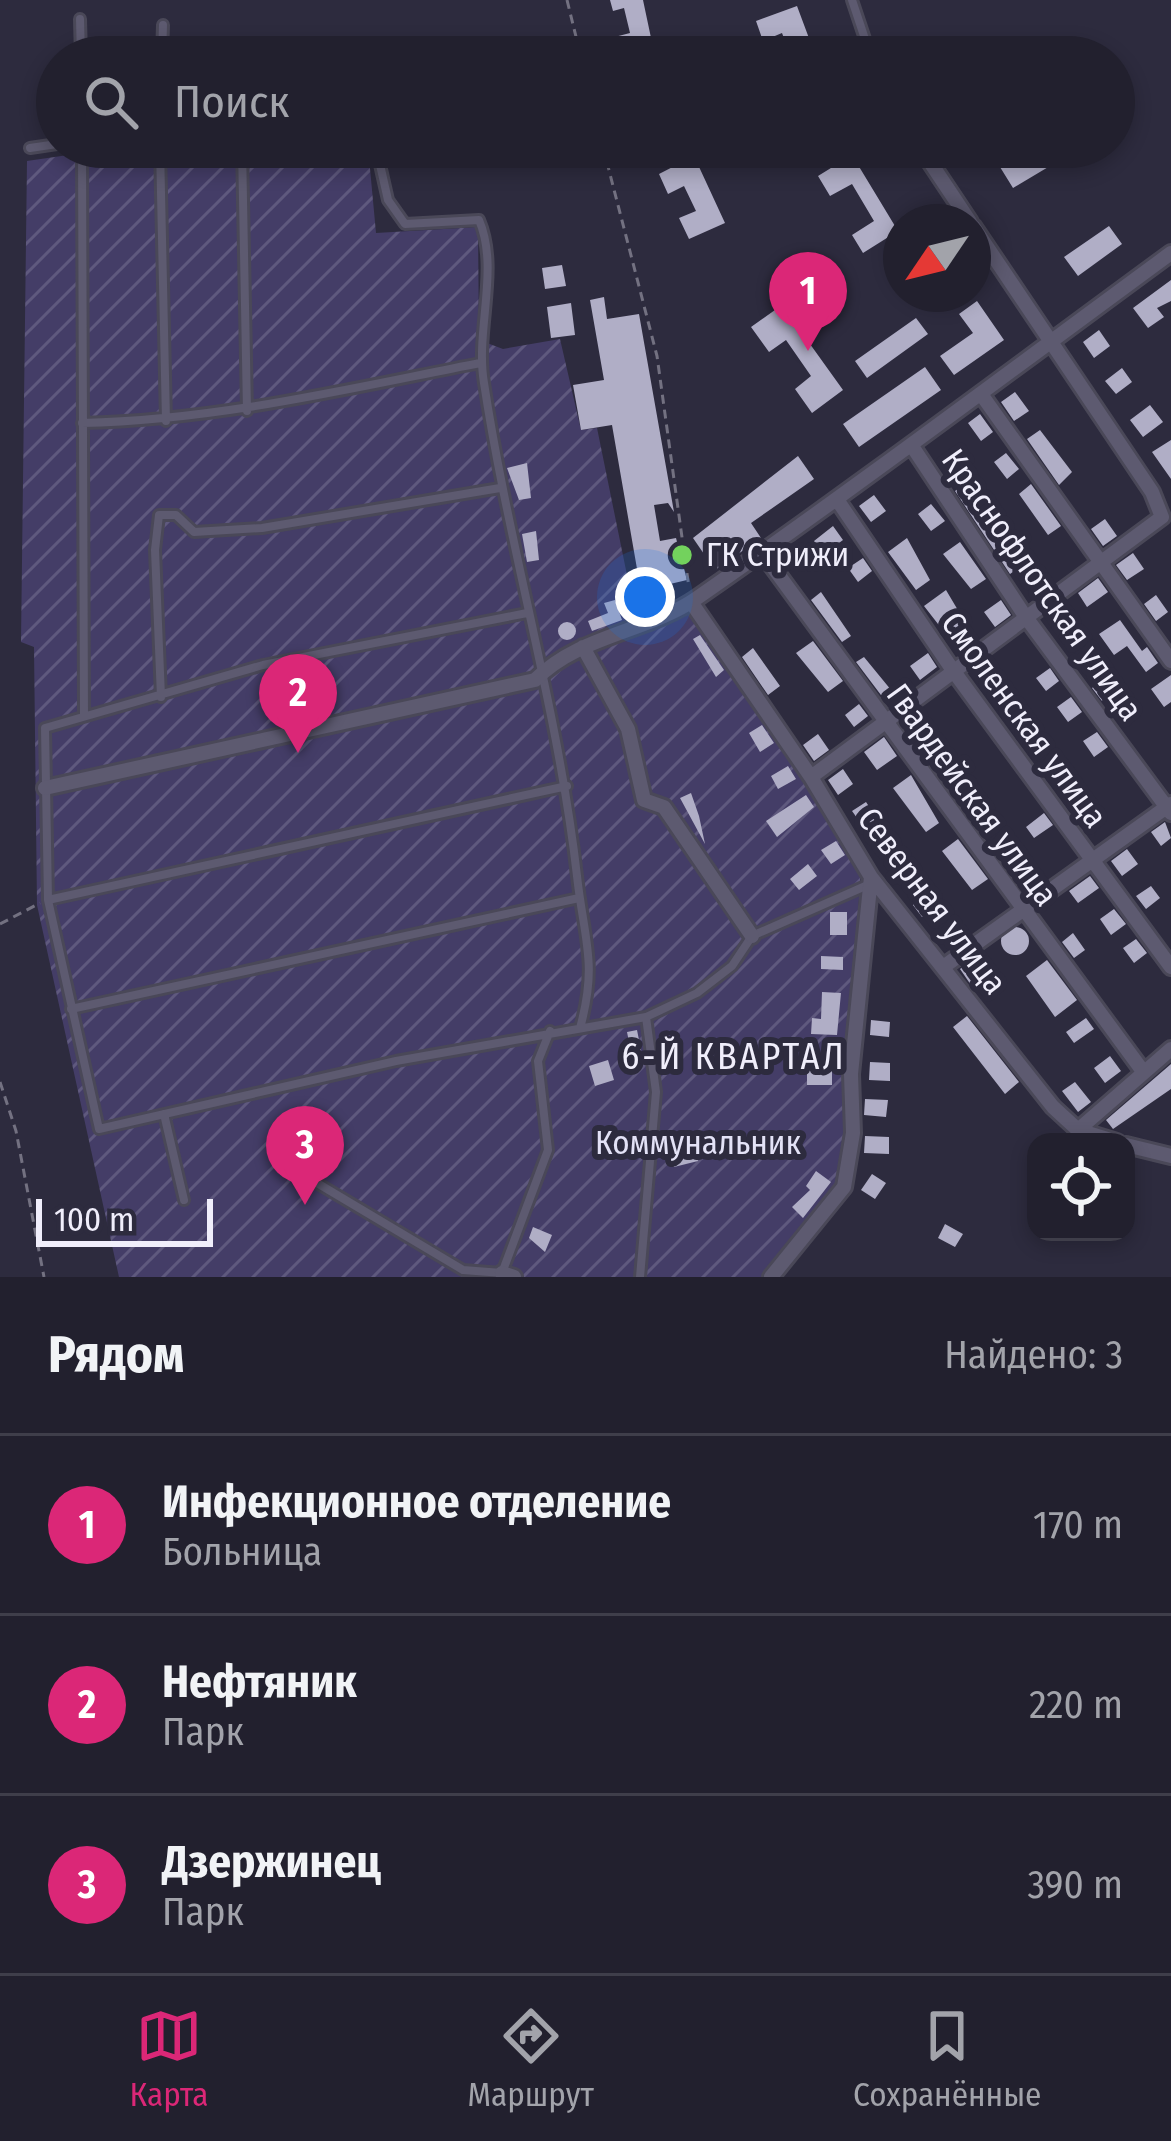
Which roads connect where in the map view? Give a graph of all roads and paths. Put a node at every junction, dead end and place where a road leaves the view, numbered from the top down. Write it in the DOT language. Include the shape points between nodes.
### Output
graph roads {
  1 [pos="567,0"];
  2 [pos="852,0"];
  3 [pos="80,20"];
  4 [pos="163,25"];
  5 [pos="80,36"];
  6 [pos="163,36"];
  7 [pos="576,36"];
  8 [pos="864,36"];
  9 [pos="36,147"];
  10 [pos="30,148"];
  11 [pos="82,168"];
  12 [pos="160,168"];
  13 [pos="242,168"];
  14 [pos="381,168"];
  15 [pos="608,168"];
  16 [pos="934,168"];
  17 [pos="958,204"];
  18 [pos="991,252"];
  19 [pos="1171,254"];
  20 [pos="1051,341"];
  21 [pos="481,363"];
  22 [pos="981,394"];
  23 [pos="248,411"];
  24 [pos="166,422"];
  25 [pos="82,423"];
  26 [pos="912,446"];
  27 [pos="500,488"];
  28 [pos="838,501"];
  29 [pos="1167,518"];
  30 [pos="760,551"];
  31 [pos="1100,562"];
  32 [pos="691,602"];
  33 [pos="527,613"];
  34 [pos="1025,616"];
  35 [pos="583,647"];
  36 [pos="1171,661"];
  37 [pos="952,669"];
  38 [pos="542,672"];
  39 [pos="160,698"];
  40 [pos="84,716"];
  41 [pos="883,718"];
  42 [pos="811,777"];
  43 [pos="567,786"];
  44 [pos="45,788"];
  45 [pos="1170,808"];
  46 [pos="1092,862"];
  47 [pos="871,880"];
  48 [pos="579,898"];
  49 [pos="48,901"];
  50 [pos="1023,911"];
  51 [pos="0,925"];
  52 [pos="752,936"];
  53 [pos="946,965"];
  54 [pos="1171,967"];
  55 [pos="70,1009"];
  56 [pos="646,1016"];
  57 [pos="580,1028"];
  58 [pos="550,1030"];
  59 [pos="1171,1049"];
  60 [pos="1142,1070"];
  61 [pos="0,1082"];
  62 [pos="164,1114"];
  63 [pos="1078,1130"];
  64 [pos="1088,1133"];
  65 [pos="1135,1147"];
  66 [pos="1171,1156"];
  67 [pos="317,1183"];
  68 [pos="184,1201"];
  69 [pos="508,1275"];
  70 [pos="44,1277"];
  71 [pos="640,1277"];
  72 [pos="772,1277"];
  1 -- 7 [label="path"];
  2 -- 8 [label="lane"];
  3 -- 5 [label="lane"];
  4 -- 6 [label="lane"];
  9 -- 10 [label="lane"];
  11 -- 25 [label="lane"];
  12 -- 24 [label="lane"];
  13 -- 23 [label="lane"];
  14 -- 21 [label="lane" via="388,200 405,224 478,220 487,240"];
  15 -- 32 [label="path" via="657,356"];
  16 -- 17 [label="street"];
  18 -- 20 [label="street"];
  19 -- 20 [label="street"];
  20 -- 22 [label="street"];
  20 -- 29 [label="street"];
  21 -- 23 [label="lane"];
  21 -- 27 [label="lane"];
  22 -- 26 [label="street"];
  22 -- 31 [label="street"];
  23 -- 24 [label="lane"];
  24 -- 25 [label="lane"];
  25 -- 40 [label="lane"];
  26 -- 28 [label="street"];
  26 -- 34 [label="street, Краснофлотская улица"];
  27 -- 33 [label="lane"];
  27 -- 39 [label="lane" via="262,527 194,532 176,515 160,515"];
  28 -- 30 [label="street"];
  28 -- 37 [label="street, Смоленская улица"];
  29 -- 31 [label="street"];
  30 -- 32 [label="street"];
  30 -- 41 [label="street, Гвардейская улица"];
  31 -- 34 [label="street"];
  31 -- 36 [label="street"];
  32 -- 35 [label="street"];
  32 -- 42 [label="street, Северная улица"];
  33 -- 38 [label="lane"];
  33 -- 39 [label="lane" via="263,665"];
  34 -- 37 [label="street"];
  34 -- 45 [label="street, Краснофлотская улица"];
  35 -- 38 [label="street"];
  35 -- 52 [label="street" via="628,729 644,800 664,807"];
  37 -- 41 [label="street"];
  37 -- 46 [label="street, Смоленская улица"];
  38 -- 43 [label="lane"];
  38 -- 44 [label="street" via="535,680"];
  39 -- 40 [label="lane"];
  40 -- 44 [label="lane" via="45,728"];
  41 -- 42 [label="street"];
  41 -- 50 [label="street, Гвардейская улица"];
  42 -- 47 [label="street, Северная улица"];
  43 -- 48 [label="lane"];
  43 -- 49 [label="lane"];
  44 -- 49 [label="lane"];
  45 -- 46 [label="street"];
  46 -- 50 [label="street"];
  46 -- 54 [label="street, Смоленская улица"];
  47 -- 52 [label="lane"];
  47 -- 53 [label="street, Северная улица"];
  47 -- 72 [label="street" via="844,1187"];
  48 -- 55 [label="lane"];
  48 -- 57 [label="lane" via="593,979"];
  49 -- 51 [label="path"];
  49 -- 55 [label="lane"];
  50 -- 53 [label="street"];
  50 -- 60 [label="street, Гвардейская улица"];
  52 -- 56 [label="lane" via="715,980"];
  53 -- 63 [label="street, Северная улица"];
  55 -- 62 [label="lane" via="99,1129"];
  56 -- 57 [label="lane"];
  56 -- 71 [label="lane" via="656,1092"];
  57 -- 58 [label="lane"];
  58 -- 62 [label="lane"];
  58 -- 69 [label="lane" via="538,1061 548,1150"];
  59 -- 60 [label="street"];
  60 -- 63 [label="street"];
  61 -- 70 [label="path"];
  62 -- 68 [label="lane"];
  63 -- 64 [label="street, Северная улица"];
  65 -- 66 [label="street"];
  67 -- 69 [label="lane" via="464,1270"];
}
